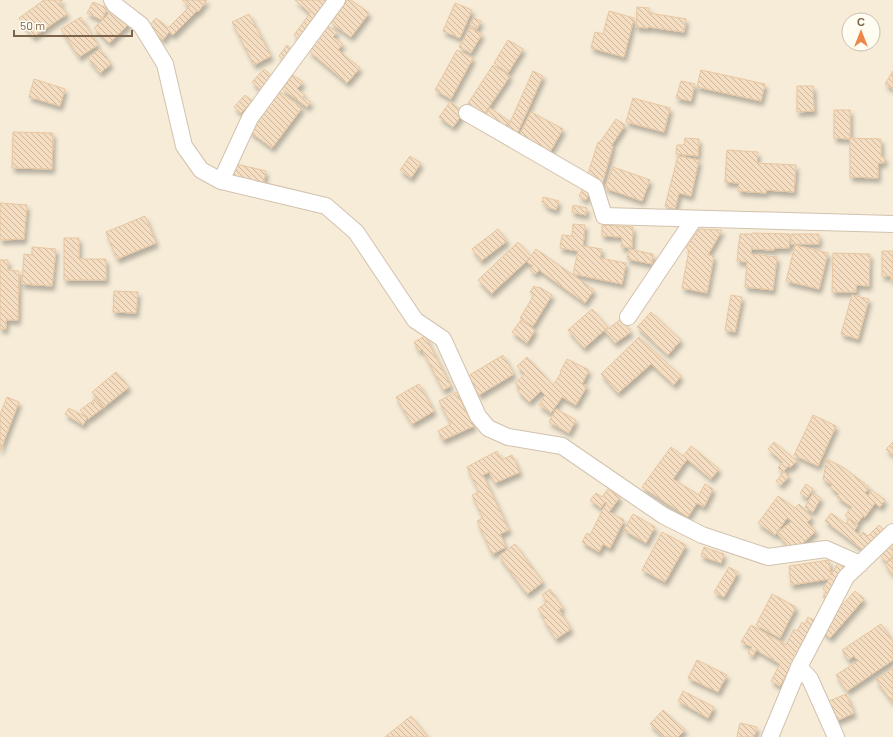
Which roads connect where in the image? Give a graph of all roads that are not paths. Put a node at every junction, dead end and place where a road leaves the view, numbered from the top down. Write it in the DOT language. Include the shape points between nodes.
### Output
graph roads {
  1 [pos="112,0"];
  2 [pos="337,0"];
  3 [pos="467,112"];
  4 [pos="221,181"];
  5 [pos="694,219"];
  6 [pos="893,224"];
  7 [pos="628,317"];
  8 [pos="893,532"];
  9 [pos="860,564"];
  10 [pos="799,667"];
  11 [pos="770,737"];
  12 [pos="836,737"];
  1 -- 4 [label="street" via="141,25 164,64 184,146 201,170"];
  2 -- 4 [label="street" via="250,118"];
  3 -- 5 [label="street" via="594,187 604,216"];
  4 -- 9 [label="street" via="326,206 356,232 415,320 443,339 478,416 488,428 508,436 562,446 664,516 702,535 768,557 826,549"];
  5 -- 6 [label="street"];
  5 -- 7 [label="street"];
  8 -- 9 [label="street"];
  9 -- 10 [label="street" via="846,577"];
  10 -- 11 [label="street"];
  10 -- 12 [label="street" via="810,679"];
}
